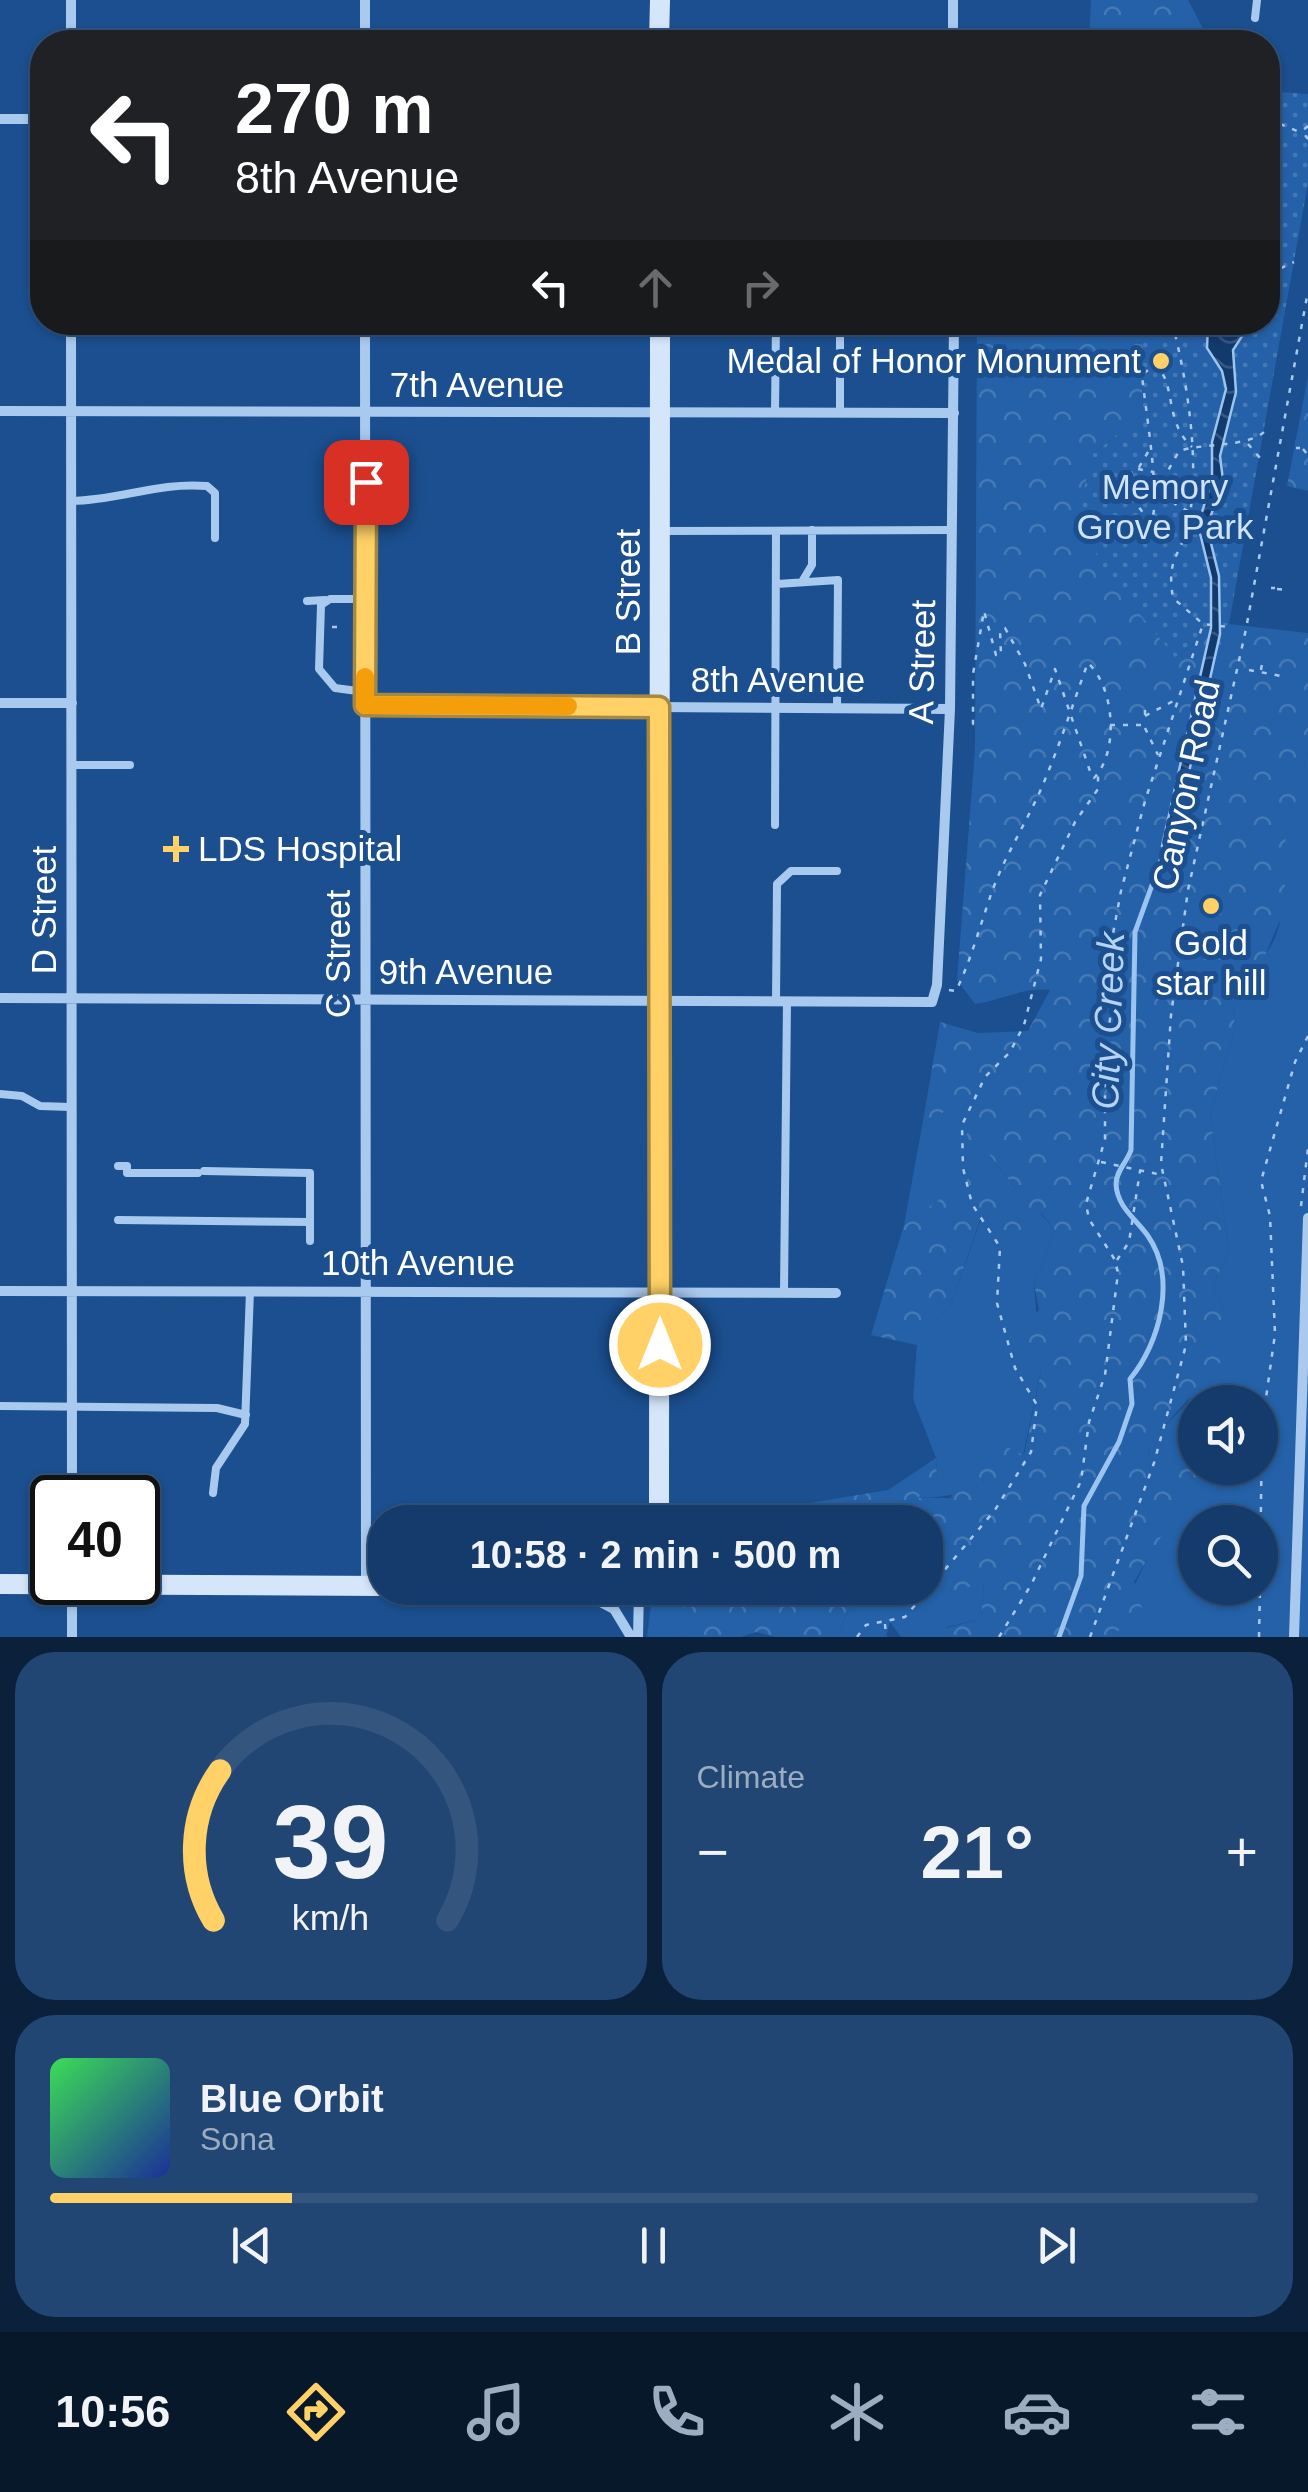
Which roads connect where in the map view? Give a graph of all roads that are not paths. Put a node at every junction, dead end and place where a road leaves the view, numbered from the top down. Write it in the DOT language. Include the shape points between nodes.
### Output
graph roads {
  1 [pos="71,0"];
  2 [pos="365,0"];
  3 [pos="660,0"];
  4 [pos="953,0"];
  5 [pos="1257,0"];
  6 [pos="1255,18"];
  7 [pos="71,30"];
  8 [pos="365,30"];
  9 [pos="659,30"];
  10 [pos="953,30"];
  11 [pos="0,119"];
  12 [pos="30,119"];
  13 [pos="71,335"];
  14 [pos="365,335"];
  15 [pos="660,335"];
  16 [pos="776,335"];
  17 [pos="840,335"];
  18 [pos="954,335"];
  19 [pos="0,411"];
  20 [pos="71,412"];
  21 [pos="365,412"];
  22 [pos="660,412"];
  23 [pos="776,412"];
  24 [pos="840,412"];
  25 [pos="954,413"];
  26 [pos="71,501"];
  27 [pos="812,530"];
  28 [pos="952,530"];
  29 [pos="661,531"];
  30 [pos="776,531"];
  31 [pos="215,538"];
  32 [pos="803,580"];
  33 [pos="777,584"];
  34 [pos="326,600"];
  35 [pos="365,600"];
  36 [pos="307,601"];
  37 [pos="306,660"];
  38 [pos="319,660"];
  39 [pos="365,692"];
  40 [pos="0,702"];
  41 [pos="72,704"];
  42 [pos="365,705"];
  43 [pos="659,707"];
  44 [pos="773,707"];
  45 [pos="837,708"];
  46 [pos="950,709"];
  47 [pos="72,764"];
  48 [pos="130,764"];
  49 [pos="776,825"];
  50 [pos="837,870"];
  51 [pos="0,998"];
  52 [pos="71,998"];
  53 [pos="365,1000"];
  54 [pos="661,1000"];
  55 [pos="782,1001"];
  56 [pos="932,1002"];
  57 [pos="0,1094"];
  58 [pos="70,1107"];
  59 [pos="118,1166"];
  60 [pos="1308,1218"];
  61 [pos="118,1220"];
  62 [pos="310,1222"];
  63 [pos="310,1240"];
  64 [pos="0,1290"];
  65 [pos="366,1290"];
  66 [pos="660,1290"];
  67 [pos="72,1291"];
  68 [pos="250,1291"];
  69 [pos="784,1291"];
  70 [pos="836,1292"];
  71 [pos="0,1406"];
  72 [pos="72,1406"];
  73 [pos="246,1415"];
  74 [pos="72,1475"];
  75 [pos="212,1493"];
  76 [pos="373,1505"];
  77 [pos="659,1505"];
  78 [pos="0,1584"];
  79 [pos="30,1584"];
  80 [pos="160,1585"];
  81 [pos="368,1586"];
  82 [pos="72,1605"];
  83 [pos="606,1605"];
  84 [pos="638,1605"];
  85 [pos="72,1637"];
  86 [pos="635,1637"];
  87 [pos="1294,1637"];
  1 -- 7 [label="street"];
  2 -- 8 [label="street"];
  3 -- 9 [label="street"];
  4 -- 10 [label="street"];
  5 -- 6 [label="lane"];
  11 -- 12 [label="street"];
  13 -- 20 [label="street, D Street"];
  14 -- 21 [label="street, C Street"];
  15 -- 22 [label="street, B Street"];
  16 -- 23 [label="lane"];
  17 -- 24 [label="lane"];
  18 -- 25 [label="street, A Street"];
  19 -- 20 [label="street, 7th Avenue"];
  20 -- 21 [label="street, 7th Avenue"];
  20 -- 26 [label="street, D Street"];
  21 -- 22 [label="street, 7th Avenue"];
  21 -- 35 [label="street, C Street"];
  22 -- 23 [label="street, 7th Avenue"];
  22 -- 29 [label="street, B Street"];
  23 -- 24 [label="street, 7th Avenue"];
  24 -- 25 [label="street, 7th Avenue"];
  25 -- 28 [label="street, A Street"];
  26 -- 31 [label="lane" via="116,500 159,485 207,486 215,493"];
  26 -- 41 [label="street, D Street"];
  27 -- 28 [label="lane"];
  27 -- 30 [label="lane"];
  27 -- 32 [label="lane" via="812,565"];
  28 -- 46 [label="street, A Street"];
  29 -- 30 [label="lane"];
  29 -- 43 [label="street, B Street"];
  30 -- 33 [label="lane"];
  32 -- 33 [label="lane"];
  32 -- 45 [label="lane" via="838,580"];
  33 -- 44 [label="lane"];
  34 -- 35 [label="lane"];
  34 -- 36 [label="lane"];
  34 -- 38 [label="lane"];
  35 -- 39 [label="street, C Street"];
  37 -- 38 [label="lane"];
  38 -- 39 [label="lane" via="327,683"];
  39 -- 42 [label="street, C Street"];
  40 -- 41 [label="street"];
  41 -- 47 [label="street, D Street"];
  42 -- 43 [label="street, 8th Avenue"];
  42 -- 53 [label="street, C Street"];
  43 -- 44 [label="street, 8th Avenue"];
  43 -- 54 [label="street, B Street"];
  44 -- 45 [label="street, 8th Avenue"];
  44 -- 49 [label="lane"];
  45 -- 46 [label="street, 8th Avenue"];
  46 -- 56 [label="street, A Street"];
  47 -- 48 [label="lane"];
  47 -- 52 [label="street, D Street"];
  50 -- 55 [label="lane" via="791,871 776,884"];
  51 -- 52 [label="street, 9th Avenue"];
  52 -- 53 [label="street, 9th Avenue"];
  52 -- 58 [label="street, D Street"];
  53 -- 54 [label="street, 9th Avenue"];
  53 -- 65 [label="street, C Street"];
  54 -- 55 [label="street, 9th Avenue"];
  54 -- 66 [label="street, B Street"];
  55 -- 56 [label="street, 9th Avenue"];
  55 -- 69 [label="lane"];
  57 -- 58 [label="lane"];
  58 -- 67 [label="street, D Street"];
  59 -- 62 [label="lane" via="127,1166 126,1173 310,1172"];
  60 -- 87 [label="street"];
  61 -- 62 [label="lane"];
  62 -- 63 [label="lane"];
  64 -- 67 [label="street, 10th Avenue"];
  65 -- 66 [label="street, 10th Avenue"];
  65 -- 68 [label="street, 10th Avenue"];
  65 -- 76 [label="street, C Street"];
  66 -- 69 [label="street, 10th Avenue"];
  66 -- 77 [label="street, B Street"];
  67 -- 68 [label="street, 10th Avenue"];
  67 -- 72 [label="street, D Street"];
  68 -- 73 [label="lane"];
  69 -- 70 [label="street, 10th Avenue"];
  71 -- 72 [label="lane"];
  72 -- 73 [label="lane" via="217,1408"];
  72 -- 74 [label="street, D Street"];
  73 -- 75 [label="lane" via="216,1468"];
  78 -- 79 [label="street"];
  80 -- 81 [label="street"];
  82 -- 85 [label="street"];
  83 -- 86 [label="street"];
  84 -- 86 [label="street"];
}
